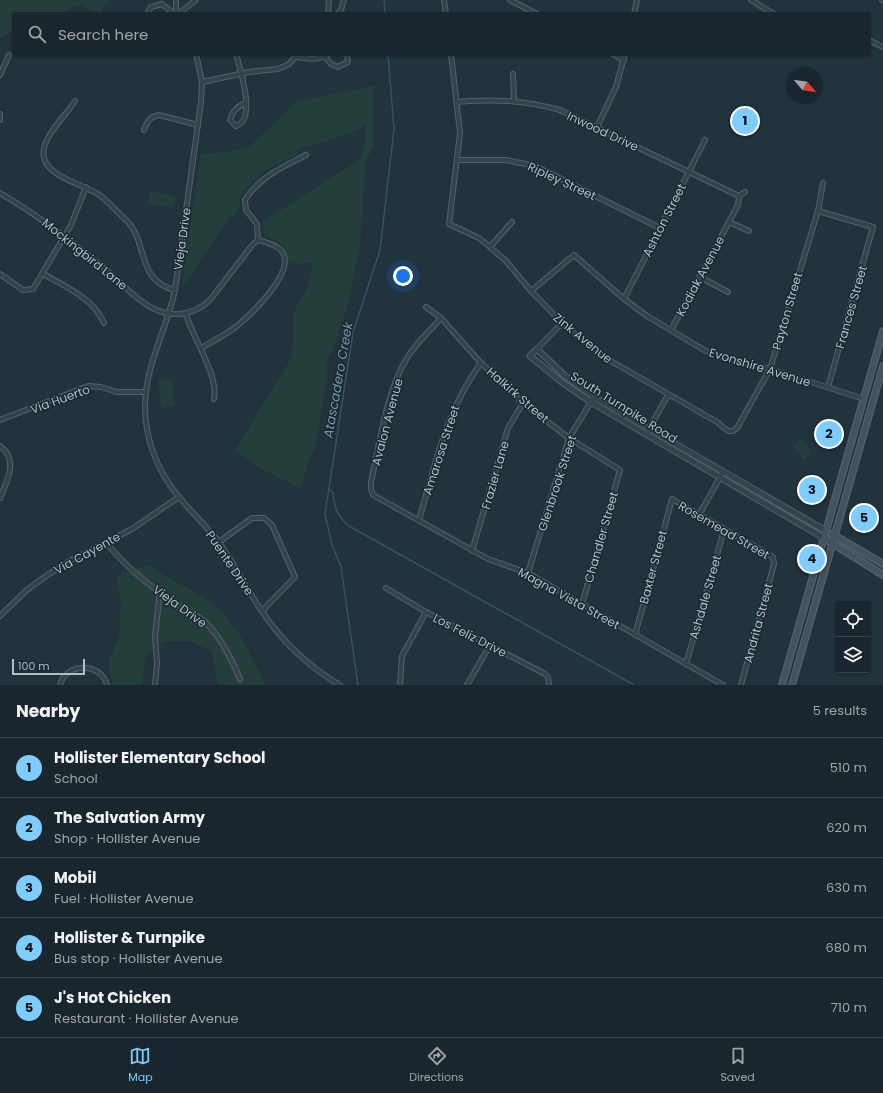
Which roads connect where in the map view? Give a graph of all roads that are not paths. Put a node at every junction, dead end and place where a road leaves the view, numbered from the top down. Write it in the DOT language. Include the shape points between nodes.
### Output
graph roads {
  1 [pos="176,0"];
  2 [pos="196,0"];
  3 [pos="329,0"];
  4 [pos="444,0"];
  5 [pos="510,0"];
  6 [pos="636,0"];
  7 [pos="751,0"];
  8 [pos="344,2"];
  9 [pos="147,12"];
  10 [pos="173,12"];
  11 [pos="176,12"];
  12 [pos="179,12"];
  13 [pos="328,12"];
  14 [pos="338,12"];
  15 [pos="446,12"];
  16 [pos="533,12"];
  17 [pos="634,12"];
  18 [pos="771,12"];
  19 [pos="871,41"];
  20 [pos="883,47"];
  21 [pos="9,55"];
  22 [pos="196,56"];
  23 [pos="236,56"];
  24 [pos="297,56"];
  25 [pos="323,56"];
  26 [pos="327,56"];
  27 [pos="347,56"];
  28 [pos="451,56"];
  29 [pos="617,56"];
  30 [pos="625,56"];
  31 [pos="624,60"];
  32 [pos="241,74"];
  33 [pos="512,74"];
  34 [pos="0,75"];
  35 [pos="202,82"];
  36 [pos="514,100"];
  37 [pos="76,101"];
  38 [pos="457,102"];
  39 [pos="245,103"];
  40 [pos="0,114"];
  41 [pos="0,120"];
  42 [pos="198,125"];
  43 [pos="597,127"];
  44 [pos="144,130"];
  45 [pos="705,140"];
  46 [pos="306,155"];
  47 [pos="458,160"];
  48 [pos="689,173"];
  49 [pos="824,183"];
  50 [pos="86,187"];
  51 [pos="745,192"];
  52 [pos="0,194"];
  53 [pos="739,197"];
  54 [pos="818,210"];
  55 [pos="512,222"];
  56 [pos="729,222"];
  57 [pos="660,228"];
  58 [pos="750,231"];
  59 [pos="64,235"];
  60 [pos="258,240"];
  61 [pos="490,247"];
  62 [pos="0,274"];
  63 [pos="43,274"];
  64 [pos="700,277"];
  65 [pos="175,290"];
  66 [pos="531,291"];
  67 [pos="728,292"];
  68 [pos="624,299"];
  69 [pos="426,307"];
  70 [pos="168,314"];
  71 [pos="186,314"];
  72 [pos="441,318"];
  73 [pos="104,323"];
  74 [pos="562,323"];
  75 [pos="671,330"];
  76 [pos="883,331"];
  77 [pos="201,348"];
  78 [pos="536,349"];
  79 [pos="481,363"];
  80 [pos="883,366"];
  81 [pos="770,369"];
  82 [pos="828,387"];
  83 [pos="145,392"];
  84 [pos="668,395"];
  85 [pos="594,397"];
  86 [pos="214,399"];
  87 [pos="864,399"];
  88 [pos="591,402"];
  89 [pos="523,403"];
  90 [pos="0,420"];
  91 [pos="146,422"];
  92 [pos="649,429"];
  93 [pos="733,431"];
  94 [pos="646,434"];
  95 [pos="569,438"];
  96 [pos="0,446"];
  97 [pos="620,470"];
  98 [pos="721,475"];
  99 [pos="371,492"];
  100 [pos="179,497"];
  101 [pos="0,498"];
  102 [pos="672,499"];
  103 [pos="699,515"];
  104 [pos="419,520"];
  105 [pos="724,530"];
  106 [pos="826,531"];
  107 [pos="834,536"];
  108 [pos="824,538"];
  109 [pos="106,542"];
  110 [pos="219,542"];
  111 [pos="832,544"];
  112 [pos="472,551"];
  113 [pos="774,561"];
  114 [pos="883,564"];
  115 [pos="528,573"];
  116 [pos="883,575"];
  117 [pos="386,588"];
  118 [pos="160,592"];
  119 [pos="582,604"];
  120 [pos="262,611"];
  121 [pos="426,612"];
  122 [pos="0,616"];
  123 [pos="635,635"];
  124 [pos="490,645"];
  125 [pos="686,664"];
  126 [pos="240,679"];
  127 [pos="555,680"];
  128 [pos="549,683"];
  129 [pos="60,685"];
  130 [pos="107,685"];
  131 [pos="156,685"];
  132 [pos="340,685"];
  133 [pos="400,685"];
  134 [pos="467,685"];
  135 [pos="723,685"];
  136 [pos="741,685"];
  137 [pos="782,685"];
  138 [pos="792,685"];
  1 -- 11 [label="street"];
  2 -- 12 [label="street"];
  3 -- 13 [label="street"];
  4 -- 15 [label="street"];
  5 -- 16 [label="street"];
  6 -- 17 [label="street"];
  7 -- 18 [label="street"];
  8 -- 14 [label="street"];
  9 -- 10 [label="street" via="151,7 162,4"];
  19 -- 20 [label="street"];
  21 -- 34 [label="street"];
  22 -- 35 [label="street, Vieja Drive"];
  23 -- 32 [label="street"];
  24 -- 25 [label="street"];
  24 -- 32 [label="street" via="289,64 278,69"];
  26 -- 27 [label="street" via="331,64 338,67 348,62"];
  28 -- 38 [label="street"];
  29 -- 31 [label="street"];
  30 -- 31 [label="street"];
  31 -- 43 [label="street" via="616,87"];
  32 -- 35 [label="street"];
  32 -- 39 [label="street"];
  33 -- 36 [label="street"];
  35 -- 42 [label="street, Vieja Drive"];
  36 -- 38 [label="street, Inwood Drive"];
  36 -- 43 [label="street, Inwood Drive" via="560,110"];
  37 -- 50 [label="street" via="46,141 43,156 50,170"];
  38 -- 47 [label="street" via="460,133"];
  39 -- 39 [label="street" via="231,116 230,120 236,126 244,120 247,113"];
  40 -- 41 [label="street"];
  42 -- 44 [label="street" via="159,115 152,116"];
  42 -- 65 [label="street, Vieja Drive"];
  43 -- 48 [label="street, Inwood Drive"];
  45 -- 48 [label="street, Ashton Street"];
  46 -- 60 [label="street" via="270,174 244,200 246,210 257,224"];
  47 -- 57 [label="street, Ripley Street" via="506,160 535,166"];
  47 -- 61 [label="street, Zink Avenue" via="449,224 479,238"];
  48 -- 53 [label="street, Inwood Drive"];
  48 -- 57 [label="street, Ashton Street"];
  49 -- 54 [label="street, Payton Street"];
  50 -- 59 [label="street" via="71,225"];
  50 -- 65 [label="street" via="131,224 153,279"];
  51 -- 53 [label="street"];
  52 -- 59 [label="street, Mockingbird Lane" via="32,212"];
  53 -- 56 [label="street, Kodiak Avenue" via="738,205"];
  54 -- 81 [label="street, Payton Street"];
  54 -- 82 [label="street, Frances Street" via="873,227"];
  55 -- 61 [label="street"];
  56 -- 58 [label="street, Kodiak Avenue"];
  56 -- 64 [label="street, Kodiak Avenue"];
  57 -- 68 [label="street, Ashton Street"];
  59 -- 63 [label="street"];
  59 -- 70 [label="street, Mockingbird Lane" via="117,278 139,300"];
  60 -- 71 [label="street" via="210,300 204,306"];
  60 -- 77 [label="street" via="282,250 284,259 278,280 246,318"];
  61 -- 66 [label="street, Zink Avenue" via="506,261"];
  62 -- 63 [label="street" via="18,288 26,290 33,288"];
  63 -- 73 [label="street" via="83,298 100,313"];
  64 -- 67 [label="street"];
  64 -- 75 [label="street, Kodiak Avenue"];
  65 -- 70 [label="street, Vieja Drive"];
  66 -- 68 [label="street, Evonshire Avenue" via="574,252"];
  66 -- 74 [label="street, Zink Avenue"];
  68 -- 75 [label="street, Evonshire Avenue"];
  69 -- 72 [label="street, Halkirk Street"];
  70 -- 71 [label="street"];
  70 -- 83 [label="street, Vieja Drive" via="151,363"];
  71 -- 77 [label="street"];
  72 -- 79 [label="street, Halkirk Street"];
  72 -- 99 [label="street, Avalon Avenue" via="407,357 400,373 388,408"];
  74 -- 78 [label="street"];
  74 -- 84 [label="street, Zink Avenue" via="604,357"];
  75 -- 81 [label="street, Evonshire Avenue" via="704,350"];
  76 -- 87 [label="main road"];
  77 -- 86 [label="street" via="215,392"];
  78 -- 85 [label="street, South Turnpike Road" via="564,375"];
  78 -- 88 [label="street, South Turnpike Road" via="530,356"];
  79 -- 89 [label="street, Halkirk Street"];
  79 -- 104 [label="street, Amarosa Street" via="460,394 452,413"];
  80 -- 107 [label="main road"];
  81 -- 82 [label="street, Evonshire Avenue"];
  81 -- 93 [label="street, Payton Street"];
  82 -- 87 [label="street, Evonshire Avenue"];
  83 -- 90 [label="street, Via Huerto" via="117,392 88,386"];
  83 -- 91 [label="street, Vieja Drive"];
  84 -- 92 [label="street"];
  84 -- 93 [label="street, Zink Avenue" via="717,422 728,431"];
  85 -- 88 [label="street, Glenbrook Street"];
  85 -- 92 [label="street, South Turnpike Road"];
  87 -- 106 [label="main road"];
  88 -- 94 [label="street, South Turnpike Road"];
  88 -- 95 [label="street, Glenbrook Street"];
  89 -- 95 [label="street, Halkirk Street"];
  89 -- 112 [label="street, Frazier Lane" via="508,428"];
  91 -- 100 [label="street, Puente Drive" via="158,464"];
  92 -- 94 [label="street"];
  92 -- 98 [label="street, South Turnpike Road"];
  94 -- 98 [label="street, South Turnpike Road"];
  95 -- 97 [label="street, Halkirk Street"];
  95 -- 115 [label="street, Glenbrook Street"];
  96 -- 101 [label="street" via="9,455 11,468"];
  97 -- 119 [label="street, Chandler Street"];
  98 -- 103 [label="street"];
  98 -- 106 [label="street, South Turnpike Road"];
  98 -- 108 [label="street, South Turnpike Road"];
  99 -- 104 [label="street, Magna Vista Street"];
  100 -- 109 [label="street, Via Cayente" via="132,529"];
  100 -- 110 [label="street, Puente Drive"];
  102 -- 103 [label="street, Rosemead Street"];
  102 -- 123 [label="street, Baxter Street"];
  103 -- 105 [label="street, Rosemead Street"];
  104 -- 112 [label="street, Magna Vista Street"];
  105 -- 113 [label="street, Rosemead Street" via="773,557"];
  105 -- 125 [label="street, Ashdale Street"];
  106 -- 107 [label="main road, South Turnpike Road"];
  106 -- 108 [label="main road"];
  107 -- 111 [label="main road"];
  107 -- 114 [label="main road, South Turnpike Road"];
  108 -- 111 [label="main road, South Turnpike Road"];
  108 -- 137 [label="main road"];
  109 -- 118 [label="street, Vieja Drive" via="123,561"];
  109 -- 122 [label="street, Via Cayente" via="49,574 28,589"];
  110 -- 120 [label="street, Puente Drive"];
  110 -- 120 [label="street" via="252,518 264,518 272,525 296,577"];
  111 -- 116 [label="main road, South Turnpike Road"];
  111 -- 138 [label="main road"];
  112 -- 115 [label="street, Magna Vista Street"];
  113 -- 136 [label="street, Andrita Street"];
  115 -- 119 [label="street, Magna Vista Street"];
  117 -- 121 [label="street, Los Feliz Drive"];
  118 -- 126 [label="street, Vieja Drive" via="198,617 214,632"];
  118 -- 131 [label="street" via="155,636"];
  119 -- 123 [label="street, Magna Vista Street"];
  120 -- 132 [label="street, Puente Drive" via="278,633 305,660"];
  121 -- 124 [label="street, Los Feliz Drive"];
  121 -- 133 [label="street" via="402,656"];
  123 -- 125 [label="street, Magna Vista Street"];
  124 -- 128 [label="street, Los Feliz Drive" via="545,674"];
  124 -- 134 [label="street"];
  125 -- 135 [label="street, Magna Vista Street"];
  127 -- 128 [label="street"];
  129 -- 130 [label="street" via="66,673 79,667 96,671"];
}
